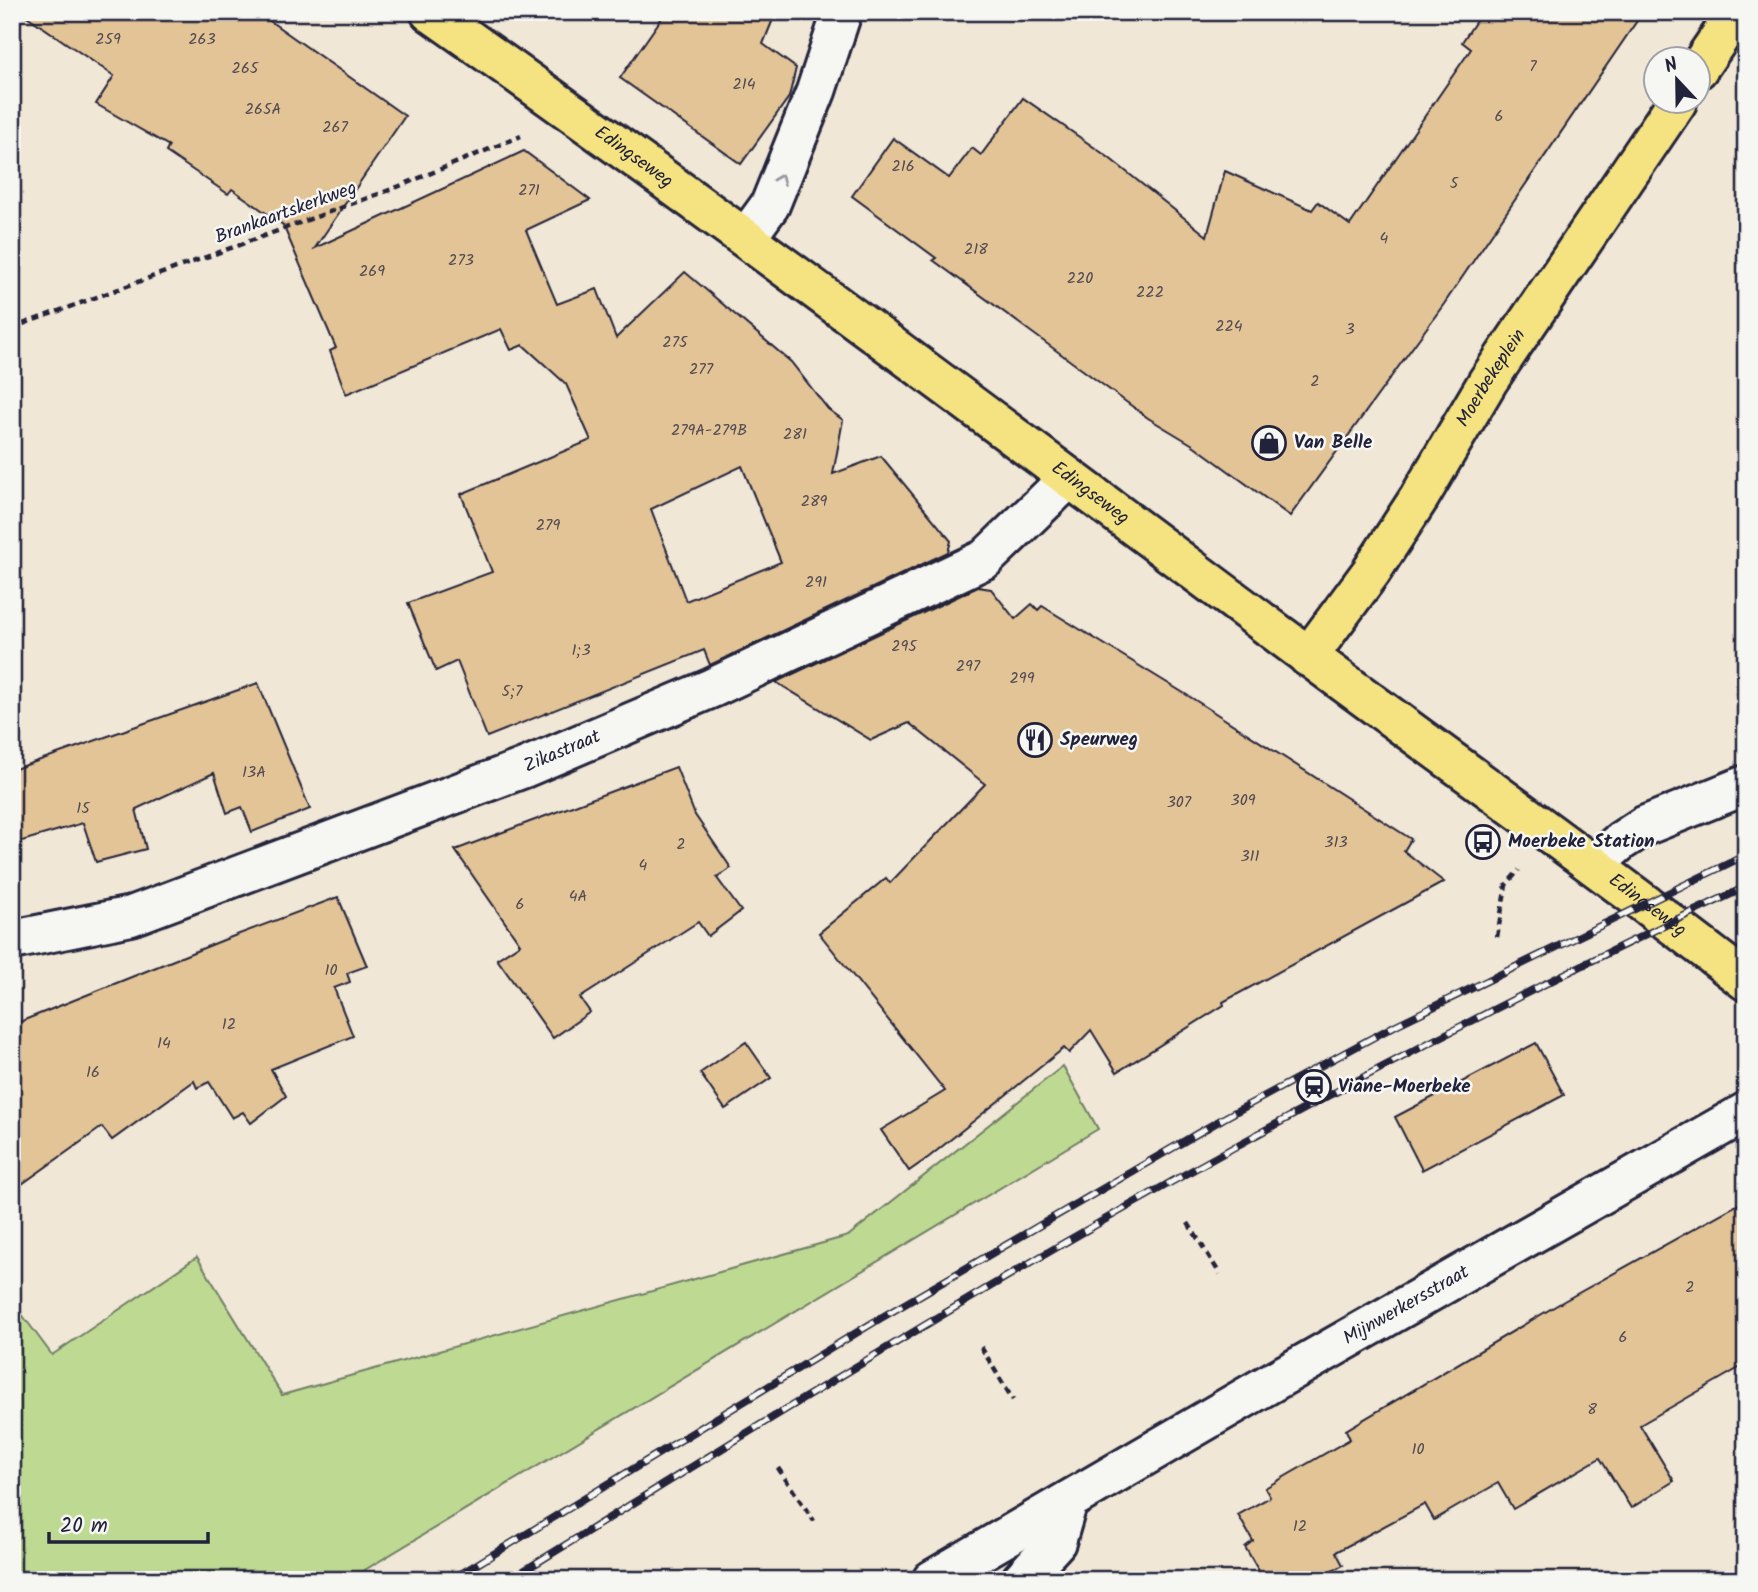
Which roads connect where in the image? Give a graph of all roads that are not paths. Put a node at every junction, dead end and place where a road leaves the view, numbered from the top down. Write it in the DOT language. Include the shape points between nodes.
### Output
graph roads {
  1 [pos="430,12"];
  2 [pos="842,12"];
  3 [pos="1737,12"];
  4 [pos="1712,50"];
  5 [pos="1668,116"];
  6 [pos="746,238"];
  7 [pos="1069,478"];
  8 [pos="1308,657"];
  9 [pos="1746,785"];
  10 [pos="1593,866"];
  11 [pos="12,940"];
  12 [pos="1746,981"];
  13 [pos="1746,1112"];
  14 [pos="1068,1501"];
  15 [pos="932,1580"];
  16 [pos="1021,1580"];
  1 -- 6 [label="main road, Edingseweg"];
  6 -- 2 [label="street, one-way" via="769,205 816,91"];
  3 -- 4 [label="main road"];
  5 -- 8 [label="main road, Moerbekeplein" via="1488,381 1385,551"];
  6 -- 7 [label="main road, Edingseweg"];
  7 -- 8 [label="main road, Edingseweg"];
  7 -- 11 [label="street, Zikastraat" via="985,559 712,688 524,768 131,916"];
  8 -- 10 [label="main road, Edingseweg"];
  9 -- 10 [label="street" via="1644,826"];
  10 -- 12 [label="main road, Edingseweg"];
  13 -- 14 [label="street, Mijnwerkersstraat"];
  14 -- 15 [label="street, Mijnwerkersstraat"];
  14 -- 16 [label="street" via="1056,1542"];
}
